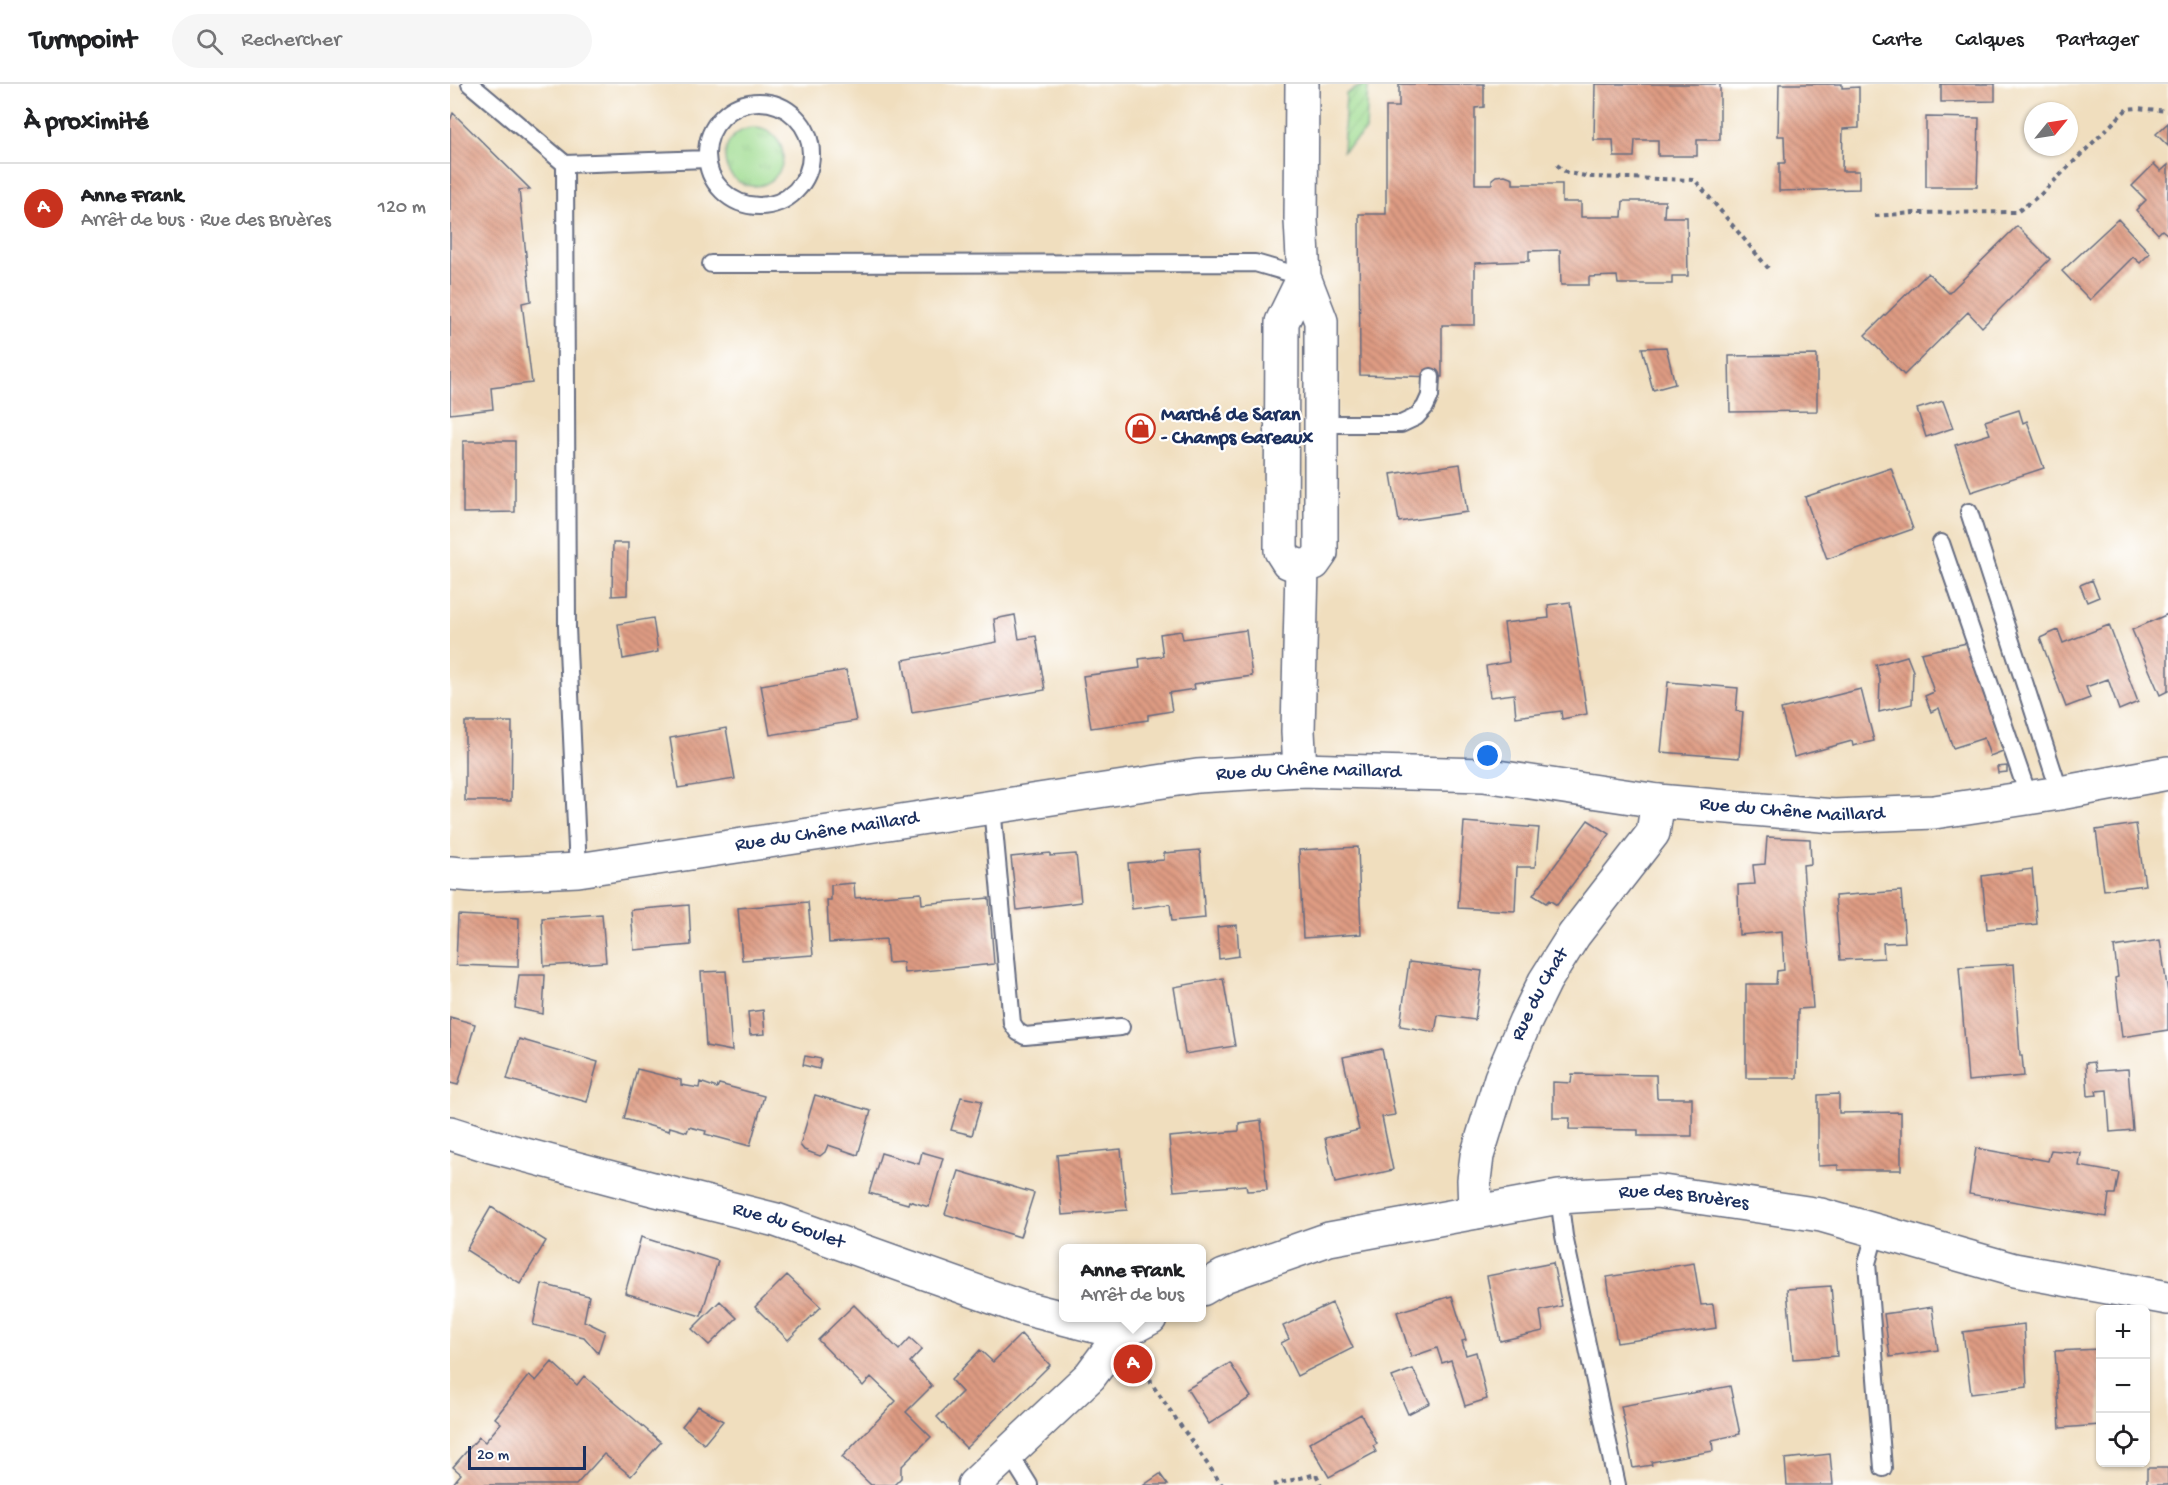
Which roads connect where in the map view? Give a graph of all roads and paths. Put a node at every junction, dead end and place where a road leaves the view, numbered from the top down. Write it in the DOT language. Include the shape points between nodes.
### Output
graph roads {
  1 [pos="470,84"];
  2 [pos="1302,84"];
  3 [pos="2168,111"];
  4 [pos="707,159"];
  5 [pos="565,164"];
  6 [pos="1557,165"];
  7 [pos="1875,216"];
  8 [pos="711,264"];
  9 [pos="1768,268"];
  10 [pos="1304,277"];
  11 [pos="1431,377"];
  12 [pos="1321,424"];
  13 [pos="1968,512"];
  14 [pos="1941,543"];
  15 [pos="1302,567"];
  16 [pos="1300,770"];
  17 [pos="2168,773"];
  18 [pos="2044,795"];
  19 [pos="1658,801"];
  20 [pos="992,807"];
  21 [pos="578,870"];
  22 [pos="450,873"];
  23 [pos="1121,1027"];
  24 [pos="450,1133"];
  25 [pos="1559,1197"];
  26 [pos="1475,1212"];
  27 [pos="1876,1231"];
  28 [pos="1206,1286"];
  29 [pos="2168,1298"];
  30 [pos="1059,1317"];
  31 [pos="1079,1322"];
  32 [pos="1141,1322"];
  33 [pos="1122,1333"];
  34 [pos="1148,1360"];
  35 [pos="1009,1453"];
  36 [pos="1883,1468"];
  37 [pos="974,1485"];
  38 [pos="1029,1485"];
  39 [pos="1222,1485"];
  40 [pos="1273,1485"];
  41 [pos="1321,1485"];
  42 [pos="1617,1485"];
  1 -- 5 [label="lane"];
  2 -- 10 [label="street"];
  3 -- 7 [label="path" via="2127,110 2040,195 2017,212"];
  4 -- 4 [label="lane" via="712,130 723,116 737,106 754,102 771,103 787,110 800,122 808,138 808,171 788,197 772,204 756,206 725,193 714,180"];
  4 -- 5 [label="lane"];
  5 -- 21 [label="lane" via="567,627"];
  6 -- 9 [label="path" via="1567,172 1592,177 1695,180"];
  8 -- 10 [label="lane" via="1255,263"];
  10 -- 12 [label="street" via="1321,321"];
  10 -- 15 [label="street" via="1282,322 1281,551 1288,562"];
  11 -- 12 [label="lane" via="1425,407 1401,424"];
  12 -- 15 [label="street" via="1321,553 1314,563"];
  13 -- 18 [label="lane"];
  14 -- 18 [label="lane"];
  15 -- 16 [label="street"];
  16 -- 19 [label="street, Rue du Chêne Maillard" via="1484,775"];
  16 -- 20 [label="street, Rue du Chêne Maillard" via="1197,776"];
  17 -- 18 [label="street, Rue du Chêne Maillard"];
  18 -- 19 [label="street, Rue du Chêne Maillard" via="1934,812 1834,816"];
  19 -- 26 [label="street, Rue du Chat" via="1653,833 1574,935 1525,1022 1501,1078 1477,1156"];
  20 -- 21 [label="street, Rue du Chêne Maillard"];
  20 -- 23 [label="lane" via="1012,1023 1026,1036"];
  21 -- 22 [label="street, Rue du Chêne Maillard"];
  24 -- 30 [label="street, Rue du Goulet" via="776,1220 1020,1307"];
  25 -- 26 [label="street, Rue des Bruères"];
  25 -- 27 [label="street, Rue des Bruères" via="1656,1191 1821,1215"];
  25 -- 42 [label="lane"];
  26 -- 28 [label="street, Rue des Bruères" via="1329,1239"];
  27 -- 29 [label="street, Rue des Bruères" via="2014,1270"];
  27 -- 36 [label="lane" via="1867,1263"];
  31 -- 33 [label="street, Rue du Goulet"];
  32 -- 33 [label="street"];
  33 -- 35 [label="street" via="1090,1376"];
  34 -- 39 [label="path" via="1151,1383"];
  35 -- 37 [label="street"];
  35 -- 38 [label="lane"];
  40 -- 41 [label="path" via="1316,1474"];
}
